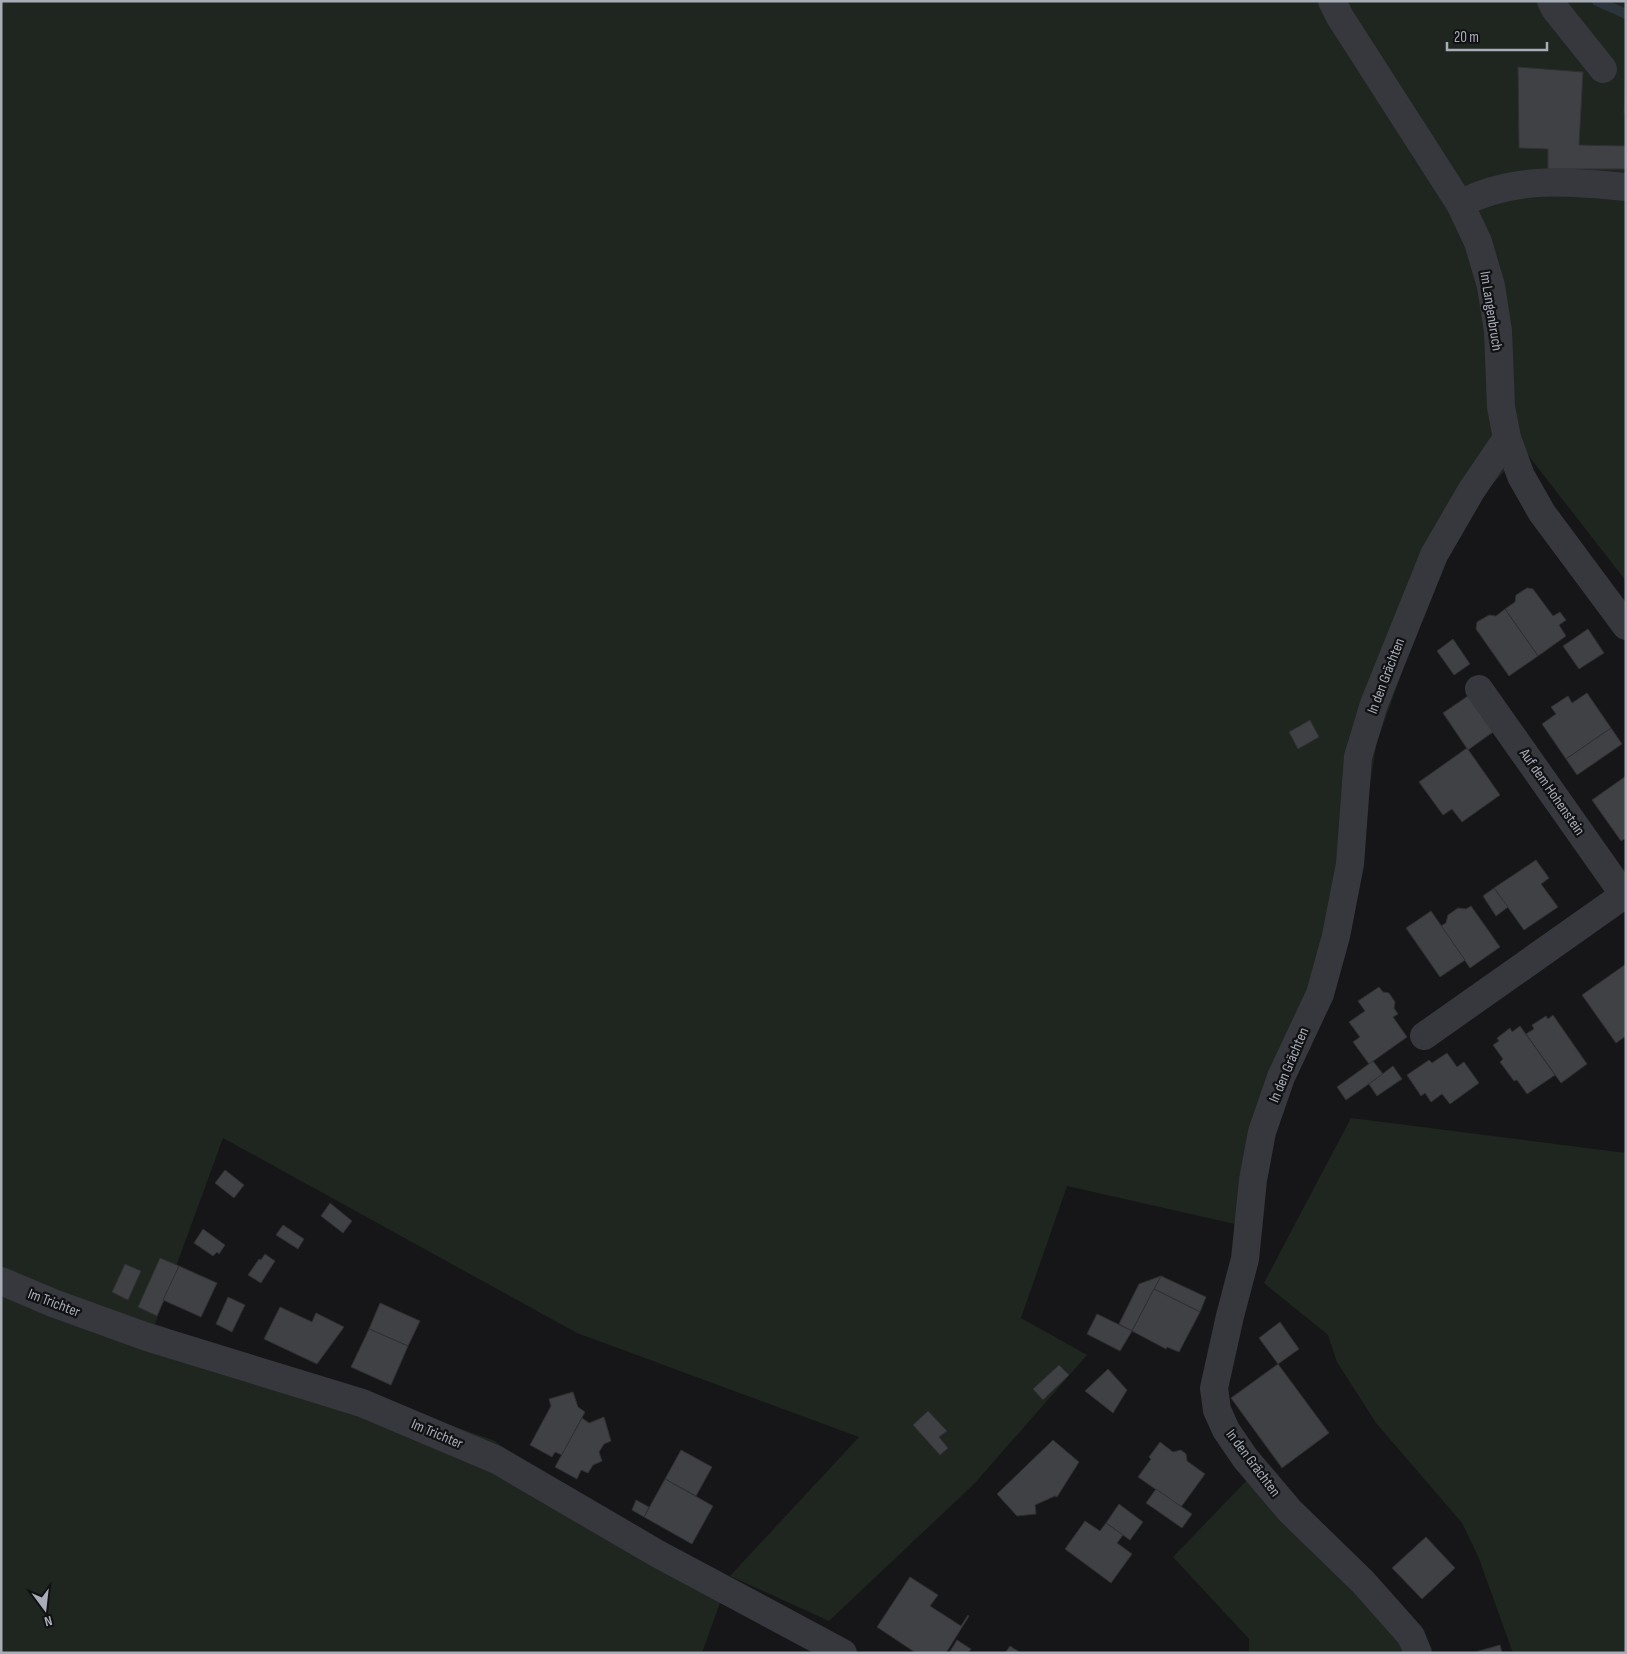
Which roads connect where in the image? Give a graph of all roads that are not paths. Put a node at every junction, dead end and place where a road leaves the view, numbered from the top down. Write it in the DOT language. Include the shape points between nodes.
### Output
graph roads {
  1 [pos="1332,1"];
  2 [pos="1551,1"];
  3 [pos="1603,69"];
  4 [pos="1626,187"];
  5 [pos="1460,204"];
  6 [pos="1507,438"];
  7 [pos="1626,626"];
  8 [pos="1479,689"];
  9 [pos="1625,896"];
  10 [pos="1424,1036"];
  11 [pos="1,1281"];
  12 [pos="843,1653"];
  13 [pos="1418,1653"];
  1 -- 5 [label="street, Im Langenbruch"];
  2 -- 3 [label="street"];
  4 -- 5 [label="street" via="1536,182 1478,194"];
  5 -- 6 [label="street, Im Langenbruch" via="1478,242 1491,286 1498,331 1501,408"];
  6 -- 7 [label="street, Im Langenbruch" via="1521,476 1542,513"];
  6 -- 13 [label="street, In den Grächten" via="1434,555 1374,704 1358,757 1350,864 1336,936 1320,994 1281,1077 1262,1132 1253,1180 1245,1259 1214,1388 1217,1410 1245,1458 1290,1511 1364,1582 1411,1636"];
  8 -- 9 [label="street, Auf dem Hohenstein"];
  9 -- 10 [label="street, Auf dem Hohenstein"];
  11 -- 12 [label="street, Im Trichter" via="53,1304 147,1337 362,1403 498,1460 658,1554"];
}
